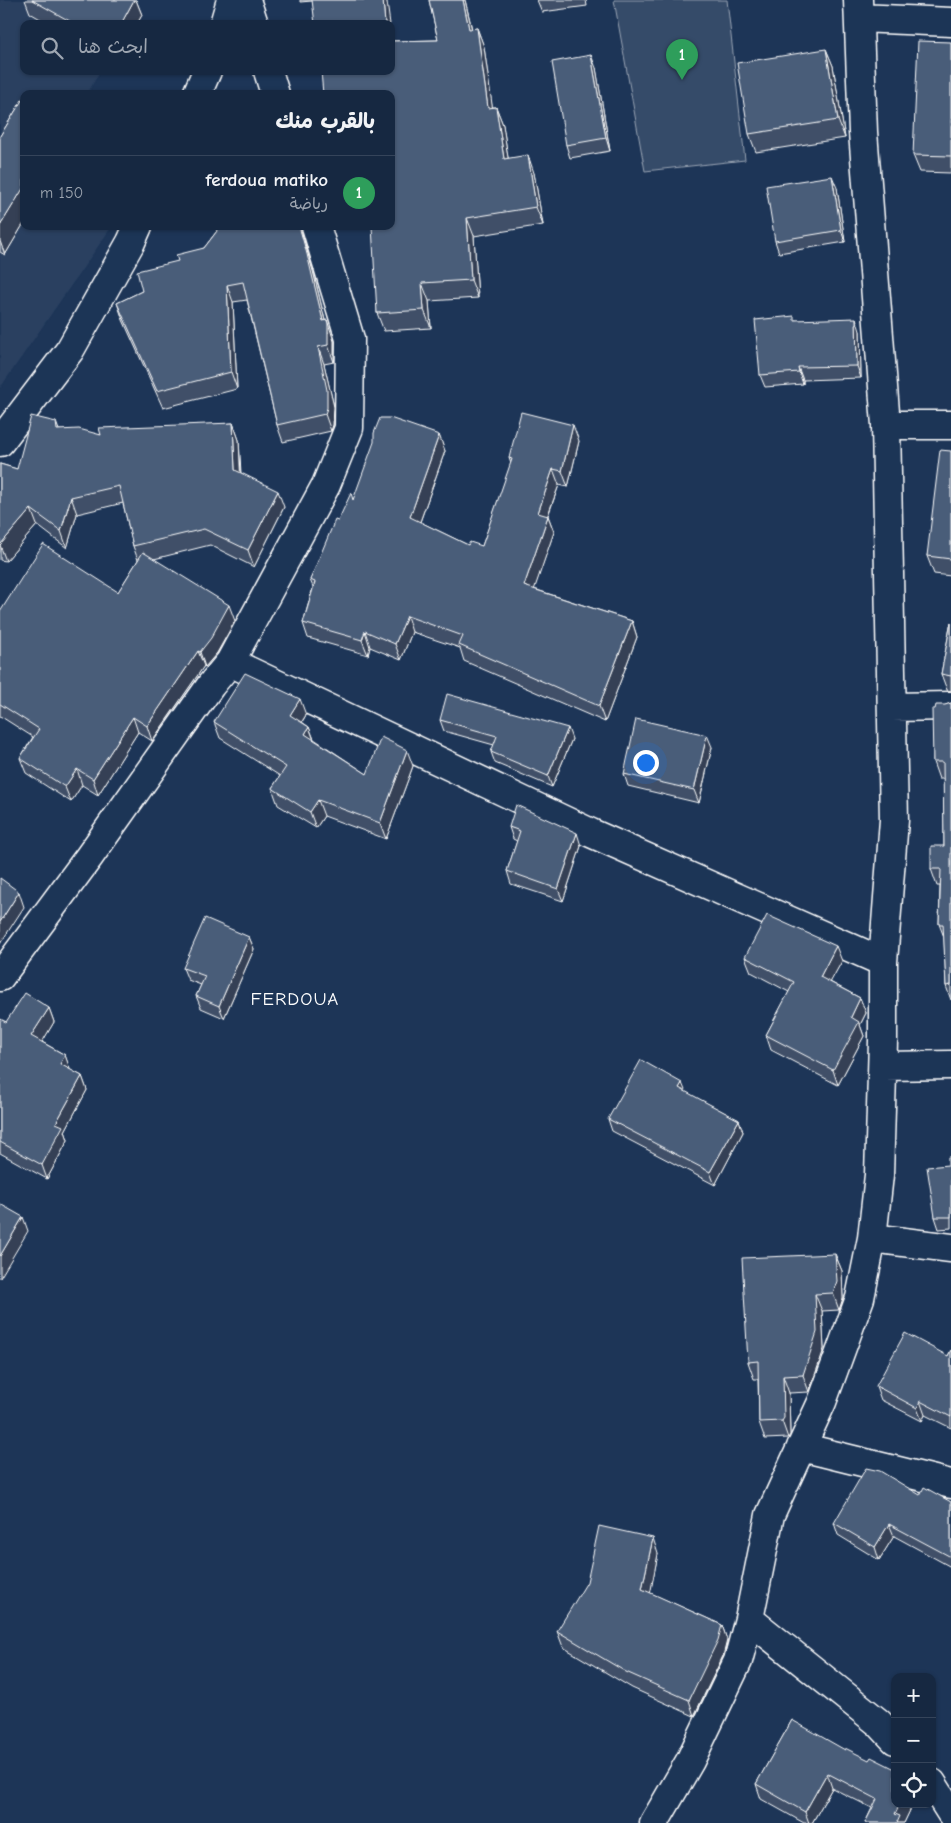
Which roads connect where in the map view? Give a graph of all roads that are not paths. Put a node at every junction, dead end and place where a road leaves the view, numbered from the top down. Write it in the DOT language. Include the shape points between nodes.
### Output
graph roads {
  1 [pos="231,0"];
  2 [pos="246,0"];
  3 [pos="858,9"];
  4 [pos="225,20"];
  5 [pos="253,20"];
  6 [pos="951,22"];
  7 [pos="204,75"];
  8 [pos="269,75"];
  9 [pos="199,90"];
  10 [pos="274,90"];
  11 [pos="136,230"];
  12 [pos="317,230"];
  13 [pos="886,425"];
  14 [pos="951,425"];
  15 [pos="0,442"];
  16 [pos="230,662"];
  17 [pos="951,706"];
  18 [pos="892,707"];
  19 [pos="883,962"];
  20 [pos="0,977"];
  21 [pos="951,1065"];
  22 [pos="883,1066"];
  23 [pos="872,1238"];
  24 [pos="951,1248"];
  25 [pos="801,1447"];
  26 [pos="951,1484"];
  27 [pos="749,1619"];
  28 [pos="891,1736"];
  29 [pos="936,1789"];
  30 [pos="951,1813"];
  31 [pos="654,1823"];
  1 -- 4 [label="street"];
  2 -- 5 [label="street"];
  3 -- 6 [label="street"];
  3 -- 13 [label="street" via="863,132"];
  7 -- 9 [label="street"];
  8 -- 10 [label="street"];
  11 -- 15 [label="street" via="70,350"];
  12 -- 16 [label="street" via="350,339 349,428 326,485"];
  13 -- 14 [label="street"];
  13 -- 18 [label="street"];
  16 -- 19 [label="street" via="591,832"];
  16 -- 20 [label="street"];
  17 -- 18 [label="street"];
  18 -- 19 [label="street" via="894,820"];
  19 -- 22 [label="street"];
  21 -- 22 [label="street"];
  22 -- 23 [label="street" via="879,1175"];
  23 -- 24 [label="street"];
  23 -- 25 [label="street" via="860,1298 822,1402"];
  25 -- 26 [label="street"];
  25 -- 27 [label="street" via="770,1516"];
  27 -- 28 [label="street"];
  27 -- 31 [label="street" via="738,1661 690,1760"];
  29 -- 30 [label="street"];
}
